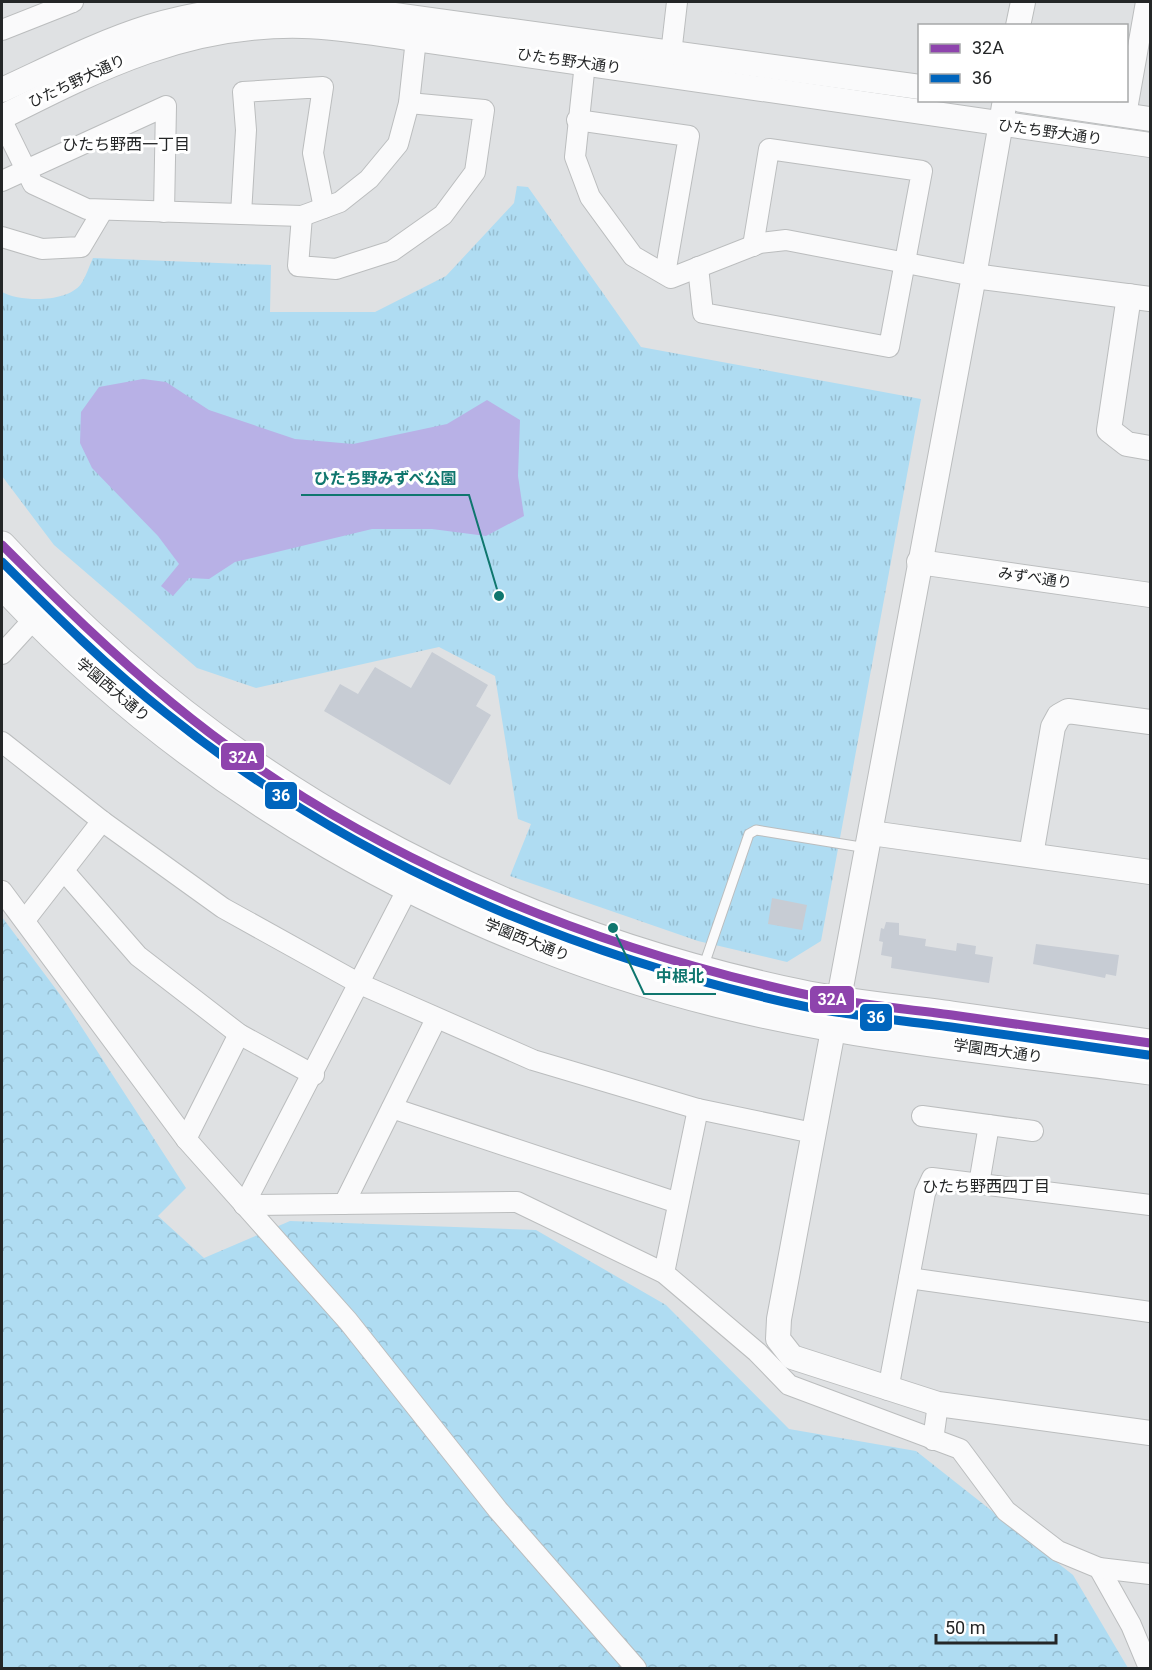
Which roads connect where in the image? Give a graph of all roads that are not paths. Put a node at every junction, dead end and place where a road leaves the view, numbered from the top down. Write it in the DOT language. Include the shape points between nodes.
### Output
graph roads {
  1 [pos="73,2"];
  2 [pos="677,2"];
  3 [pos="1023,2"];
  4 [pos="305,4"];
  5 [pos="1147,6"];
  6 [pos="1018,24"];
  7 [pos="2,30"];
  8 [pos="416,39"];
  9 [pos="671,54"];
  10 [pos="585,63"];
  11 [pos="918,87"];
  12 [pos="2,90"];
  13 [pos="409,102"];
  14 [pos="1005,102"];
  15 [pos="1035,102"];
  16 [pos="1126,115"];
  17 [pos="2,119"];
  18 [pos="1150,119"];
  19 [pos="577,120"];
  20 [pos="1000,125"];
  21 [pos="1150,145"];
  22 [pos="26,168"];
  23 [pos="2,181"];
  24 [pos="324,208"];
  25 [pos="103,210"];
  26 [pos="164,212"];
  27 [pos="241,214"];
  28 [pos="302,216"];
  29 [pos="2,237"];
  30 [pos="753,246"];
  31 [pos="905,263"];
  32 [pos="698,267"];
  33 [pos="665,274"];
  34 [pos="974,276"];
  35 [pos="1140,297"];
  36 [pos="1150,448"];
  37 [pos="2,545"];
  38 [pos="919,562"];
  39 [pos="2,585"];
  40 [pos="1150,595"];
  41 [pos="33,620"];
  42 [pos="2,654"];
  43 [pos="1150,722"];
  44 [pos="2,742"];
  45 [pos="102,821"];
  46 [pos="870,841"];
  47 [pos="1031,855"];
  48 [pos="64,871"];
  49 [pos="1150,872"];
  50 [pos="407,890"];
  51 [pos="2,891"];
  52 [pos="26,920"];
  53 [pos="702,970"];
  54 [pos="360,984"];
  55 [pos="839,1000"];
  56 [pos="436,1020"];
  57 [pos="1023,1026"];
  58 [pos="834,1027"];
  59 [pos="1150,1029"];
  60 [pos="239,1034"];
  61 [pos="1150,1043"];
  62 [pos="1077,1062"];
  63 [pos="1150,1071"];
  64 [pos="314,1075"];
  65 [pos="1150,1086"];
  66 [pos="392,1108"];
  67 [pos="698,1109"];
  68 [pos="922,1116"];
  69 [pos="989,1125"];
  70 [pos="1033,1131"];
  71 [pos="813,1133"];
  72 [pos="186,1139"];
  73 [pos="979,1184"];
  74 [pos="678,1203"];
  75 [pos="344,1204"];
  76 [pos="244,1205"];
  77 [pos="1150,1206"];
  78 [pos="664,1273"];
  79 [pos="909,1278"];
  80 [pos="1150,1312"];
  81 [pos="888,1390"];
  82 [pos="938,1404"];
  83 [pos="1150,1433"];
  84 [pos="933,1440"];
  85 [pos="1099,1568"];
  86 [pos="1150,1574"];
  87 [pos="636,1668"];
  88 [pos="1149,1668"];
  1 -- 7 [label="street"];
  2 -- 9 [label="street"];
  3 -- 6 [label="street"];
  4 -- 9 [label="street, ひたち野大通り"];
  4 -- 12 [label="street, ひたち野大通り" via="244,8 149,27"];
  5 -- 16 [label="street"];
  8 -- 10 [label="street, ひたち野大通り"];
  8 -- 13 [label="street"];
  8 -- 17 [label="street, ひたち野大通り" via="302,26 221,31 120,59"];
  9 -- 11 [label="street, ひたち野大通り"];
  10 -- 19 [label="street"];
  10 -- 20 [label="street, ひたち野大通り"];
  13 -- 24 [label="street" via="398,144 369,179 340,202"];
  13 -- 28 [label="street" via="484,110 475,172 443,215 392,251 336,269 298,266"];
  14 -- 20 [label="street"];
  15 -- 16 [label="street, ひたち野大通り"];
  16 -- 18 [label="street, ひたち野大通り"];
  17 -- 22 [label="street"];
  19 -- 33 [label="street" via="575,157 590,197 633,256"];
  19 -- 33 [label="street" via="689,136"];
  20 -- 21 [label="street, ひたち野大通り"];
  20 -- 34 [label="street"];
  22 -- 23 [label="street"];
  22 -- 25 [label="street" via="33,184 87,209"];
  22 -- 26 [label="street" via="166,106"];
  24 -- 27 [label="street" via="313,153 323,87 243,92 246,130"];
  24 -- 28 [label="street"];
  25 -- 26 [label="street"];
  25 -- 29 [label="street" via="81,247 42,249"];
  26 -- 27 [label="street"];
  27 -- 28 [label="street"];
  30 -- 31 [label="street" via="786,240"];
  30 -- 31 [label="street" via="769,149 922,171"];
  30 -- 32 [label="street"];
  31 -- 32 [label="street" via="889,347 703,313"];
  31 -- 34 [label="street"];
  32 -- 33 [label="street" via="671,278"];
  34 -- 35 [label="street"];
  34 -- 38 [label="street"];
  35 -- 36 [label="street" via="1109,430 1127,444"];
  37 -- 53 [label="main road, 学園西大通り" via="50,598 150,688 266,774 358,831 421,865 535,916 632,951"];
  38 -- 40 [label="street, みずべ通り"];
  38 -- 46 [label="street"];
  39 -- 41 [label="main road, 学園西大通り"];
  41 -- 42 [label="street"];
  41 -- 50 [label="main road, 学園西大通り" via="134,709 254,799"];
  43 -- 47 [label="street" via="1068,711 1059,716 1053,727"];
  44 -- 45 [label="street"];
  45 -- 48 [label="street"];
  45 -- 54 [label="street" via="223,908"];
  46 -- 47 [label="street"];
  46 -- 53 [label="lane" via="756,830 749,834"];
  46 -- 55 [label="street"];
  47 -- 49 [label="street"];
  48 -- 52 [label="street"];
  48 -- 60 [label="street" via="138,956"];
  50 -- 54 [label="street"];
  50 -- 58 [label="main road, 学園西大通り" via="524,940 625,977 720,1004"];
  51 -- 52 [label="street"];
  52 -- 72 [label="street"];
  53 -- 55 [label="main road, 学園西大通り"];
  54 -- 56 [label="street"];
  54 -- 64 [label="street"];
  55 -- 57 [label="main road, 学園西大通り"];
  55 -- 58 [label="street"];
  56 -- 66 [label="street"];
  56 -- 67 [label="street" via="533,1060"];
  57 -- 59 [label="main road"];
  57 -- 61 [label="main road, 学園西大通り"];
  58 -- 62 [label="main road, 学園西大通り"];
  58 -- 71 [label="street"];
  60 -- 64 [label="street"];
  60 -- 72 [label="street"];
  62 -- 63 [label="main road, 学園西大通り"];
  62 -- 65 [label="main road"];
  64 -- 76 [label="street"];
  66 -- 74 [label="street"];
  66 -- 75 [label="street"];
  67 -- 71 [label="street"];
  67 -- 74 [label="street"];
  68 -- 69 [label="street"];
  69 -- 70 [label="street"];
  69 -- 73 [label="street"];
  71 -- 81 [label="street" via="778,1339 792,1357"];
  72 -- 76 [label="street"];
  73 -- 77 [label="street"];
  73 -- 79 [label="street" via="932,1178 925,1193"];
  74 -- 78 [label="street"];
  75 -- 76 [label="street"];
  75 -- 78 [label="street" via="517,1202"];
  76 -- 87 [label="street" via="348,1321 498,1510"];
  78 -- 84 [label="street" via="757,1352 789,1385"];
  79 -- 80 [label="street"];
  79 -- 81 [label="street"];
  81 -- 82 [label="street"];
  82 -- 83 [label="street"];
  82 -- 84 [label="street"];
  84 -- 85 [label="street" via="960,1449 1006,1511 1058,1551"];
  85 -- 86 [label="street"];
  85 -- 88 [label="street" via="1131,1625"];
}
